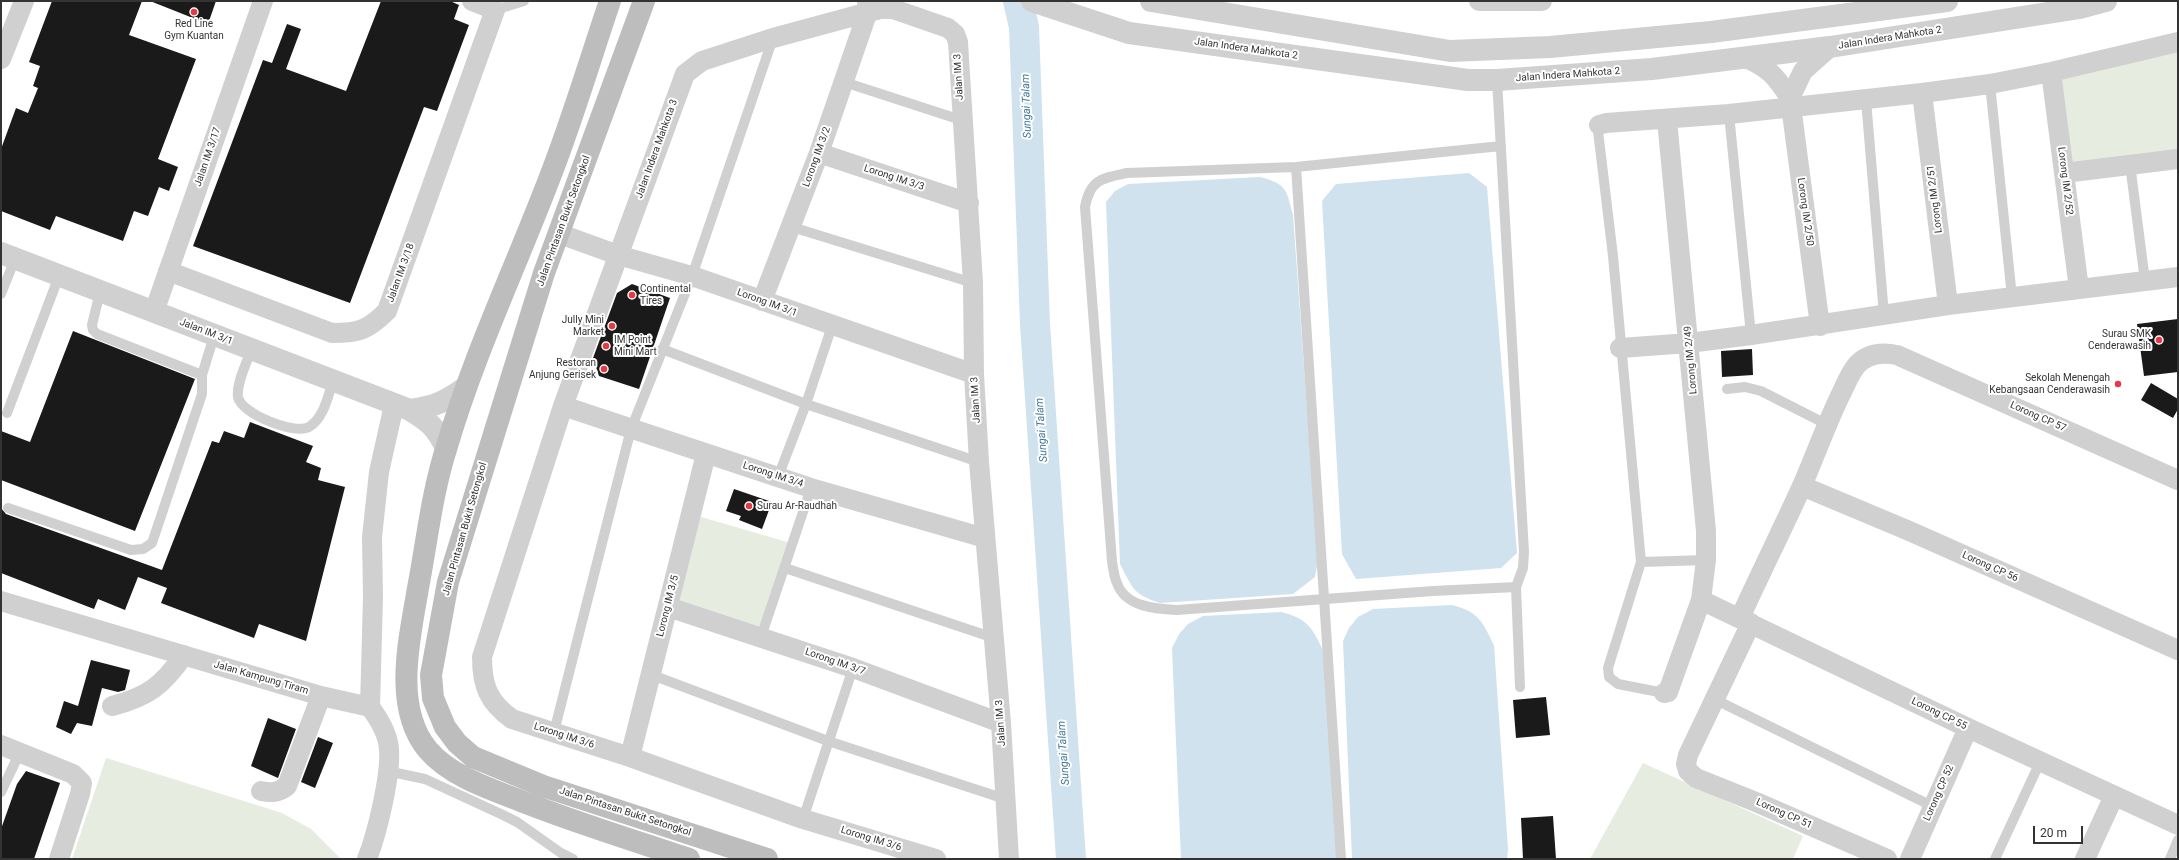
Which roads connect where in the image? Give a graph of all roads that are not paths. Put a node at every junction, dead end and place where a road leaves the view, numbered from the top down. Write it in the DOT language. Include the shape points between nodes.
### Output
graph roads {
  1 [pos="24,1"];
  2 [pos="263,1"];
  3 [pos="472,1"];
  4 [pos="524,1"];
  5 [pos="610,1"];
  6 [pos="644,1"];
  7 [pos="1032,1"];
  8 [pos="1151,1"];
  9 [pos="1479,1"];
  10 [pos="1542,1"];
  11 [pos="1947,1"];
  12 [pos="2106,1"];
  13 [pos="867,6"];
  14 [pos="495,10"];
  15 [pos="773,38"];
  16 [pos="2178,42"];
  17 [pos="1830,47"];
  18 [pos="1743,57"];
  19 [pos="1,60"];
  20 [pos="2051,72"];
  21 [pos="1497,80"];
  22 [pos="844,82"];
  23 [pos="1990,84"];
  24 [pos="1922,93"];
  25 [pos="1866,100"];
  26 [pos="1790,103"];
  27 [pos="1729,114"];
  28 [pos="961,120"];
  29 [pos="1667,120"];
  30 [pos="1599,125"];
  31 [pos="1501,146"];
  32 [pos="819,154"];
  33 [pos="2178,159"];
  34 [pos="2130,164"];
  35 [pos="1296,167"];
  36 [pos="2064,173"];
  37 [pos="969,203"];
  38 [pos="792,227"];
  39 [pos="560,234"];
  40 [pos="618,255"];
  41 [pos="8,256"];
  42 [pos="168,271"];
  43 [pos="59,276"];
  44 [pos="692,276"];
  45 [pos="2178,277"];
  46 [pos="2145,281"];
  47 [pos="973,283"];
  48 [pos="2079,289"];
  49 [pos="100,292"];
  50 [pos="1,294"];
  51 [pos="2012,296"];
  52 [pos="762,301"];
  53 [pos="1948,305"];
  54 [pos="154,312"];
  55 [pos="1884,315"];
  56 [pos="832,326"];
  57 [pos="1820,326"];
  58 [pos="1751,335"];
  59 [pos="214,336"];
  60 [pos="1689,343"];
  61 [pos="1620,348"];
  62 [pos="662,349"];
  63 [pos="251,350"];
  64 [pos="974,374"];
  65 [pos="202,375"];
  66 [pos="333,381"];
  67 [pos="466,387"];
  68 [pos="1727,388"];
  69 [pos="806,404"];
  70 [pos="563,406"];
  71 [pos="402,408"];
  72 [pos="7,413"];
  73 [pos="1826,424"];
  74 [pos="631,429"];
  75 [pos="446,448"];
  76 [pos="706,454"];
  77 [pos="979,462"];
  78 [pos="778,477"];
  79 [pos="2178,480"];
  80 [pos="1802,486"];
  81 [pos="812,488"];
  82 [pos="8,508"];
  83 [pos="985,538"];
  84 [pos="1706,560"];
  85 [pos="1641,562"];
  86 [pos="785,568"];
  87 [pos="1516,587"];
  88 [pos="1324,600"];
  89 [pos="1700,600"];
  90 [pos="1,601"];
  91 [pos="668,607"];
  92 [pos="1745,621"];
  93 [pos="761,637"];
  94 [pos="994,638"];
  95 [pos="2178,650"];
  96 [pos="184,655"];
  97 [pos="853,668"];
  98 [pos="652,675"];
  99 [pos="1520,687"];
  100 [pos="1664,693"];
  101 [pos="321,696"];
  102 [pos="1714,699"];
  103 [pos="112,706"];
  104 [pos="370,707"];
  105 [pos="1001,723"];
  106 [pos="1968,728"];
  107 [pos="554,732"];
  108 [pos="828,741"];
  109 [pos="1,745"];
  110 [pos="19,754"];
  111 [pos="630,757"];
  112 [pos="2040,762"];
  113 [pos="387,771"];
  114 [pos="261,791"];
  115 [pos="1,792"];
  116 [pos="2114,796"];
  117 [pos="1005,799"];
  118 [pos="1932,806"];
  119 [pos="803,818"];
  120 [pos="2178,825"];
  121 [pos="2178,840"];
  122 [pos="58,859"];
  123 [pos="367,859"];
  124 [pos="573,859"];
  125 [pos="689,859"];
  126 [pos="767,859"];
  127 [pos="936,859"];
  128 [pos="1009,859"];
  129 [pos="1341,859"];
  130 [pos="1887,859"];
  131 [pos="1910,859"];
  132 [pos="1995,859"];
  133 [pos="2086,859"];
  134 [pos="2170,859"];
  1 -- 19 [label="street"];
  2 -- 42 [label="street, Jalan IM 3/17"];
  3 -- 14 [label="street"];
  4 -- 14 [label="lane"];
  5 -- 67 [label="main road" via="555,166"];
  6 -- 39 [label="main road, Jalan Pintasan Bukit Setongkol"];
  7 -- 21 [label="street, Jalan Indera Mahkota 2" via="1129,33 1468,80"];
  8 -- 11 [label="street" via="1450,51 1550,47 1711,32"];
  9 -- 10 [label="street"];
  12 -- 17 [label="street, Jalan Indera Mahkota 2" via="2080,8"];
  13 -- 15 [label="street, Jalan Indera Mahkota 3"];
  13 -- 22 [label="street, Lorong IM 3/2"];
  13 -- 28 [label="street, Jalan IM 3" via="893,9 948,28 955,34 958,42"];
  14 -- 42 [label="street, Jalan IM 3/18" via="387,311 373,326 354,333 332,333"];
  15 -- 40 [label="street, Jalan Indera Mahkota 3" via="702,61 685,74"];
  15 -- 44 [label="lane"];
  16 -- 20 [label="street"];
  17 -- 18 [label="street, Jalan Indera Mahkota 2"];
  17 -- 26 [label="street" via="1803,71"];
  18 -- 21 [label="street, Jalan Indera Mahkota 2" via="1652,69"];
  18 -- 26 [label="street" via="1761,64 1773,73"];
  20 -- 23 [label="street"];
  20 -- 36 [label="street, Lorong IM 2/52"];
  21 -- 31 [label="lane"];
  22 -- 28 [label="lane"];
  22 -- 32 [label="street, Lorong IM 3/2"];
  23 -- 24 [label="street"];
  23 -- 51 [label="lane"];
  24 -- 25 [label="street"];
  24 -- 53 [label="street, Lorong IM 2/51"];
  25 -- 26 [label="street"];
  25 -- 55 [label="lane"];
  26 -- 27 [label="street"];
  26 -- 57 [label="street, Lorong IM 2/50"];
  27 -- 29 [label="street"];
  27 -- 58 [label="lane"];
  28 -- 37 [label="street, Jalan IM 3"];
  29 -- 30 [label="street"];
  29 -- 60 [label="street, Lorong IM 2/49"];
  30 -- 61 [label="lane"];
  31 -- 35 [label="lane"];
  31 -- 87 [label="lane" via="1524,552 1523,568"];
  32 -- 37 [label="street, Lorong IM 3/3"];
  32 -- 38 [label="street, Lorong IM 3/2"];
  33 -- 34 [label="street"];
  34 -- 36 [label="street"];
  34 -- 46 [label="lane"];
  35 -- 88 [label="lane"];
  35 -- 88 [label="lane" via="1127,173 1100,179 1088,194 1085,207 1112,561 1117,585 1129,599 1151,608 1177,610"];
  36 -- 48 [label="street, Lorong IM 2/52"];
  37 -- 47 [label="street, Jalan IM 3"];
  38 -- 47 [label="lane"];
  38 -- 52 [label="street, Lorong IM 3/2"];
  39 -- 40 [label="street, Lorong IM 3/1"];
  39 -- 126 [label="main road, Jalan Pintasan Bukit Setongkol" via="544,273 448,582 431,675 433,698 445,727 457,743 473,757 543,786"];
  40 -- 44 [label="street, Lorong IM 3/1"];
  40 -- 70 [label="street, Jalan Indera Mahkota 3"];
  41 -- 43 [label="street, Jalan IM 3/1"];
  41 -- 50 [label="lane"];
  42 -- 54 [label="street, Jalan IM 3/17"];
  43 -- 49 [label="street, Jalan IM 3/1"];
  43 -- 72 [label="lane"];
  44 -- 52 [label="street, Lorong IM 3/1"];
  44 -- 62 [label="lane"];
  45 -- 46 [label="street"];
  46 -- 48 [label="street"];
  47 -- 64 [label="street, Jalan IM 3"];
  48 -- 51 [label="street"];
  49 -- 54 [label="street, Jalan IM 3/1"];
  49 -- 65 [label="lane" via="92,325 97,334"];
  51 -- 53 [label="street"];
  52 -- 56 [label="street, Lorong IM 3/1"];
  53 -- 55 [label="street"];
  54 -- 59 [label="street, Jalan IM 3/1"];
  55 -- 57 [label="street"];
  56 -- 64 [label="street, Lorong IM 3/1"];
  56 -- 69 [label="lane"];
  57 -- 58 [label="street"];
  58 -- 60 [label="street"];
  59 -- 63 [label="street, Jalan IM 3/1"];
  59 -- 65 [label="lane"];
  60 -- 61 [label="street"];
  60 -- 84 [label="street, Lorong IM 2/49" via="1706,531"];
  61 -- 85 [label="lane"];
  62 -- 69 [label="lane"];
  62 -- 74 [label="lane"];
  63 -- 66 [label="street, Jalan IM 3/1"];
  63 -- 66 [label="lane" via="238,390 238,399 245,409 267,421 301,429 309,427 319,416"];
  64 -- 77 [label="street, Jalan IM 3"];
  65 -- 82 [label="lane" via="200,399 152,543 143,549 131,550"];
  66 -- 71 [label="street, Jalan IM 3/1"];
  67 -- 71 [label="street" via="435,406"];
  67 -- 75 [label="main road"];
  68 -- 73 [label="lane" via="1745,387 1761,391"];
  69 -- 77 [label="lane"];
  69 -- 78 [label="lane"];
  70 -- 74 [label="street, Lorong IM 3/4"];
  70 -- 107 [label="street, Lorong IM 3/6" via="482,657 486,691 500,711 512,719"];
  71 -- 75 [label="street, Jalan IM 3/1" via="429,421"];
  71 -- 104 [label="street" via="379,472 372,537"];
  73 -- 79 [label="street, Lorong CP 57" via="1856,366 1874,354 1885,353 1897,355"];
  73 -- 80 [label="street"];
  74 -- 76 [label="street, Lorong IM 3/4"];
  74 -- 107 [label="lane"];
  75 -- 125 [label="main road" via="437,485 406,661 413,724 427,749 445,765 483,786 559,816"];
  76 -- 78 [label="street, Lorong IM 3/4"];
  76 -- 91 [label="street, Lorong IM 3/5"];
  77 -- 83 [label="street, Jalan IM 3"];
  78 -- 81 [label="street, Lorong IM 3/4"];
  80 -- 92 [label="street"];
  80 -- 95 [label="street, Lorong CP 56"];
  81 -- 83 [label="street, Lorong IM 3/4"];
  81 -- 86 [label="lane"];
  83 -- 94 [label="street, Jalan IM 3"];
  84 -- 85 [label="lane"];
  84 -- 89 [label="street, Lorong IM 2/49"];
  85 -- 100 [label="lane" via="1608,668 1609,677 1618,684"];
  86 -- 93 [label="lane"];
  86 -- 94 [label="lane"];
  87 -- 88 [label="lane"];
  87 -- 99 [label="lane"];
  88 -- 129 [label="lane"];
  89 -- 92 [label="street, Lorong CP 55"];
  89 -- 100 [label="street, Lorong IM 2/49" via="1668,692"];
  90 -- 96 [label="street, Jalan Kampung Tiram"];
  91 -- 93 [label="street, Lorong IM 3/7"];
  91 -- 98 [label="street, Lorong IM 3/5"];
  92 -- 102 [label="street"];
  92 -- 106 [label="street, Lorong CP 55"];
  93 -- 97 [label="street, Lorong IM 3/7"];
  94 -- 105 [label="street, Jalan IM 3"];
  96 -- 101 [label="street, Jalan Kampung Tiram"];
  96 -- 103 [label="street" via="160,686 130,701"];
  97 -- 105 [label="street, Lorong IM 3/7"];
  97 -- 108 [label="lane"];
  98 -- 108 [label="lane"];
  98 -- 111 [label="street, Lorong IM 3/5"];
  101 -- 104 [label="street, Jalan Kampung Tiram"];
  101 -- 114 [label="street" via="287,786 273,793"];
  102 -- 118 [label="lane"];
  102 -- 130 [label="street, Lorong CP 51" via="1693,743 1686,764 1688,771 1696,778"];
  104 -- 113 [label="street" via="386,736 389,748"];
  105 -- 117 [label="street, Jalan IM 3"];
  106 -- 112 [label="street, Lorong CP 55"];
  106 -- 118 [label="street, Lorong CP 52"];
  107 -- 111 [label="street, Lorong IM 3/6"];
  108 -- 117 [label="lane"];
  108 -- 119 [label="lane"];
  109 -- 110 [label="street"];
  110 -- 115 [label="lane"];
  110 -- 122 [label="street" via="73,774 82,783"];
  111 -- 119 [label="street, Lorong IM 3/6"];
  112 -- 116 [label="street, Lorong CP 55"];
  112 -- 132 [label="lane"];
  113 -- 123 [label="street" via="378,822"];
  113 -- 124 [label="lane" via="425,780 503,815"];
  116 -- 120 [label="street, Lorong CP 55"];
  116 -- 133 [label="street"];
  117 -- 128 [label="street, Jalan IM 3"];
  118 -- 131 [label="street, Lorong CP 52"];
  119 -- 127 [label="street, Lorong IM 3/6"];
  121 -- 134 [label="lane"];
}
